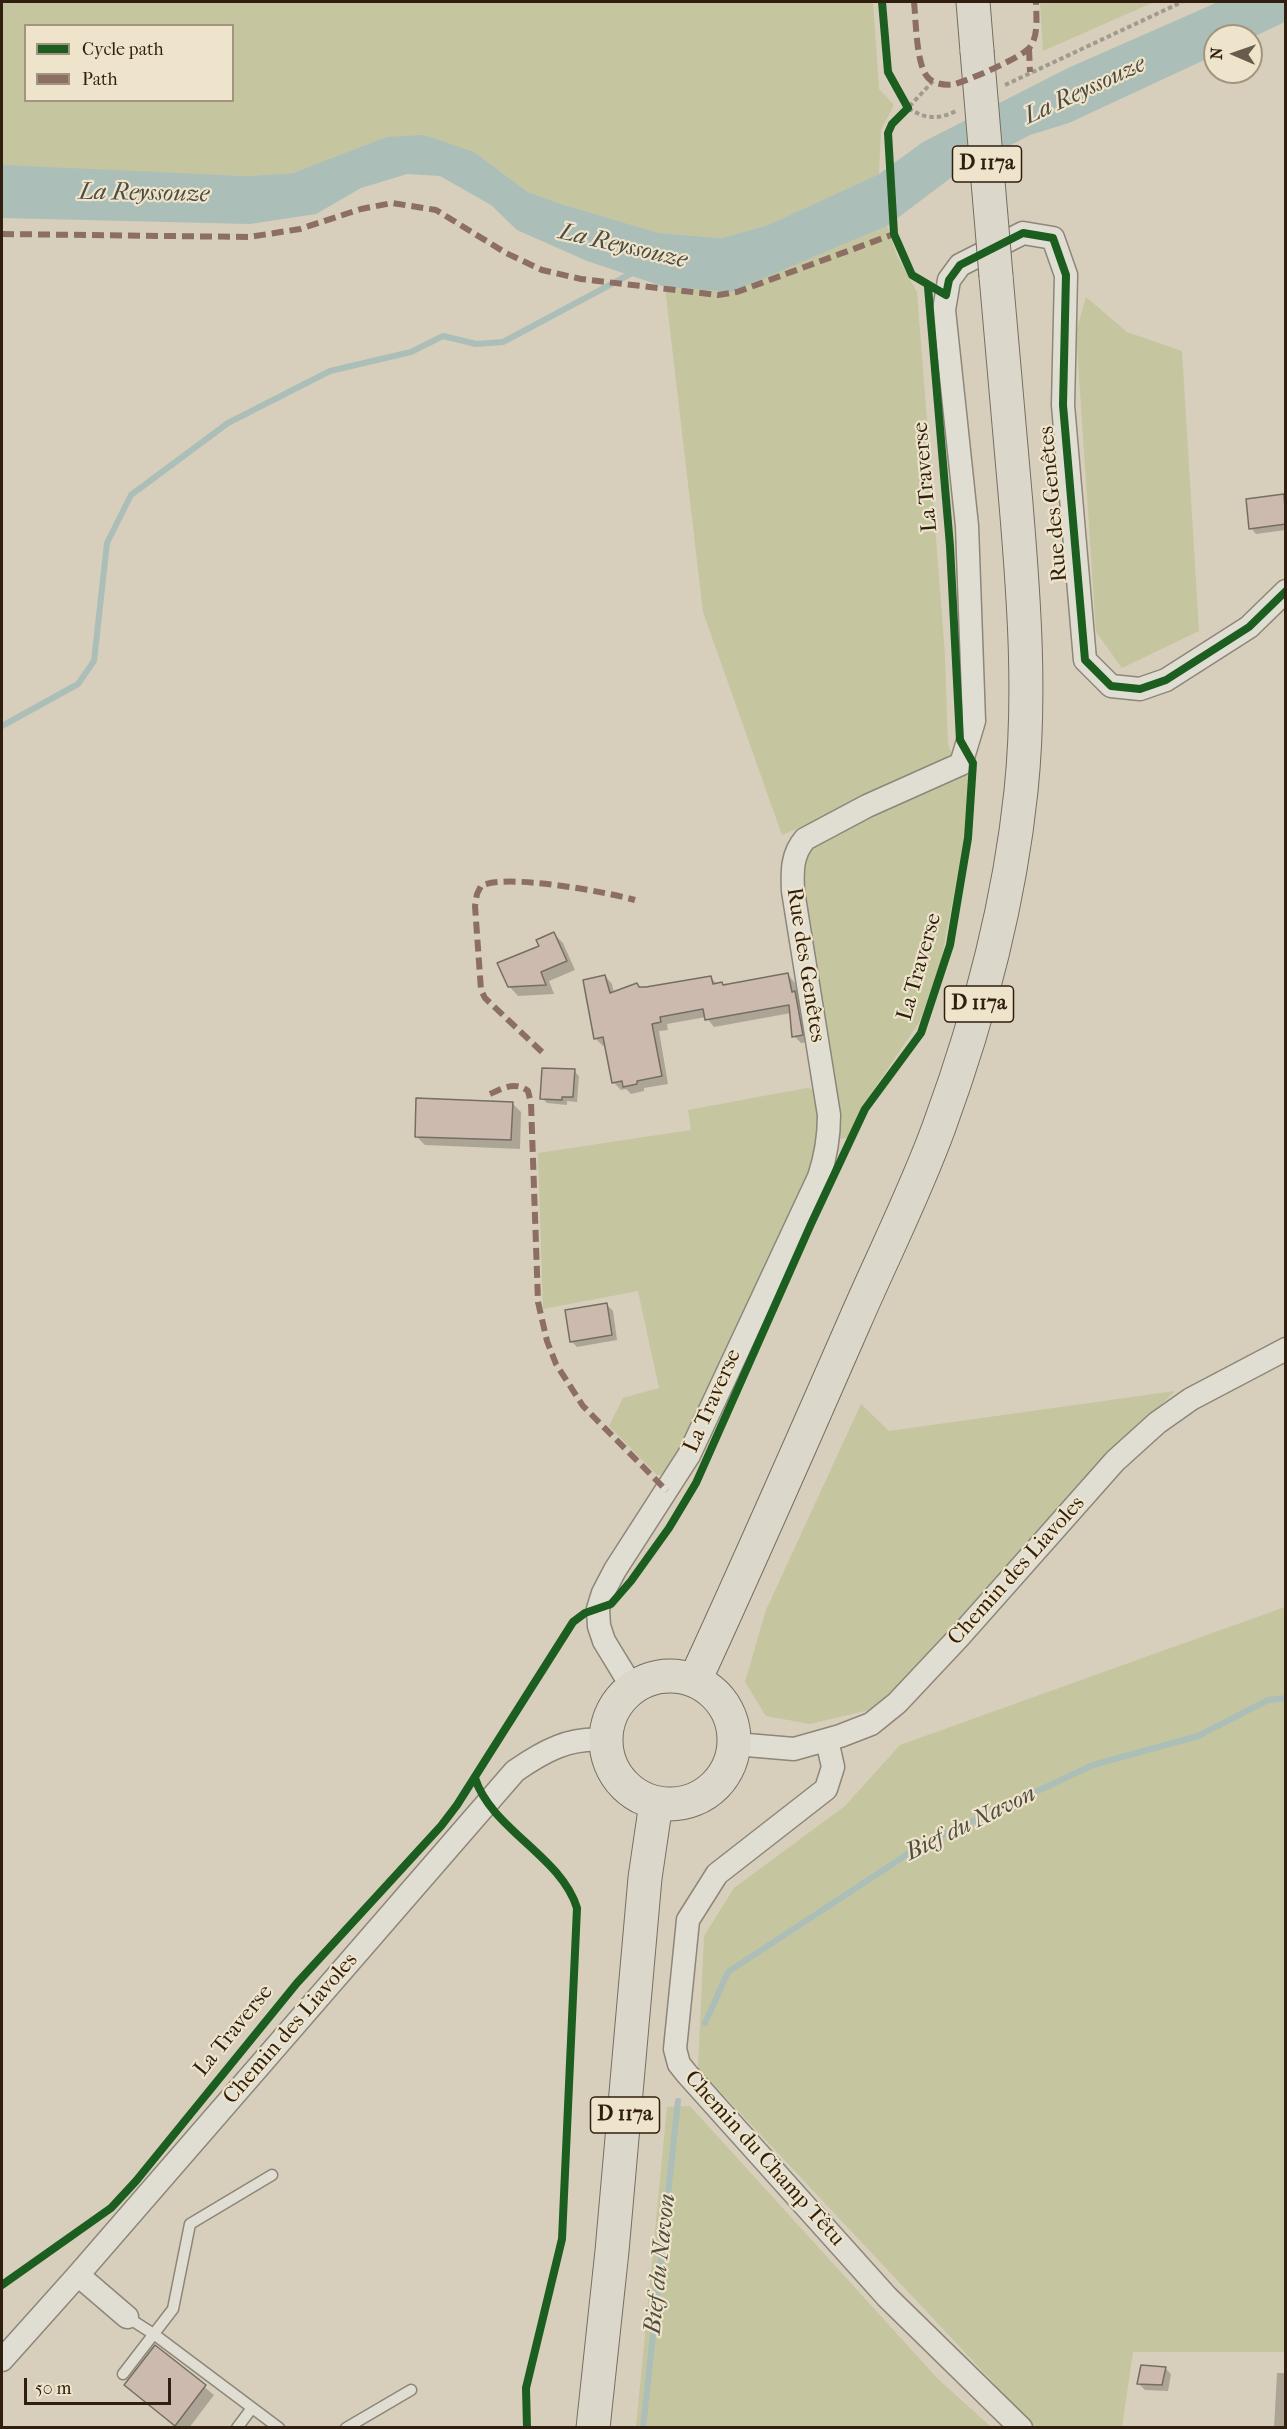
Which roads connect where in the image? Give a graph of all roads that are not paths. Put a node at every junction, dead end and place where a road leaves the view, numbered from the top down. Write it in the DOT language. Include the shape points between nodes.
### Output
graph roads {
  1 [pos="974,2"];
  2 [pos="1286,591"];
  3 [pos="1286,1349"];
  4 [pos="695,1680"];
  5 [pos="633,1687"];
  6 [pos="605,1740"];
  7 [pos="827,1740"];
  8 [pos="735,1744"];
  9 [pos="656,1803"];
  10 [pos="272,2175"];
  11 [pos="78,2275"];
  12 [pos="127,2317"];
  13 [pos="155,2335"];
  14 [pos="2,2360"];
  15 [pos="123,2374"];
  16 [pos="411,2390"];
  17 [pos="252,2408"];
  18 [pos="237,2427"];
  19 [pos="279,2427"];
  20 [pos="346,2427"];
  21 [pos="593,2427"];
  22 [pos="1022,2427"];
  1 -- 4 [label="main road, D 117a, bridge" via="1025,641 1026,712 1011,871 972,1033 938,1130"];
  2 -- 5 [label="street, Rue des Genêtes" via="1249,627 1166,680 1140,689 1111,687 1085,660 1063,405 1066,276 1053,238 1023,232 960,265 949,280 944,310 966,526 974,721 960,764 867,806 805,838 798,847 792,871 793,891 829,1115 826,1156 689,1455 603,1593 598,1609 604,1641"];
  3 -- 7 [label="street, Chemin des Liavoles" via="1191,1399 1157,1423 1115,1461 897,1703 871,1724"];
  4 -- 5 [label="main road" via="674,1675 652,1677"];
  4 -- 8 [label="main road" via="725,1706"];
  5 -- 6 [label="main road" via="618,1701 608,1719"];
  6 -- 9 [label="main road" via="609,1761 619,1780 636,1795"];
  6 -- 11 [label="street, Chemin des Liavoles" via="555,1746 515,1771"];
  7 -- 8 [label="street, Chemin des Liavoles" via="795,1749"];
  7 -- 22 [label="street, Chemin du Champ Têtu" via="833,1767 826,1789 717,1874 688,1920 675,2049 679,2064 887,2297"];
  8 -- 9 [label="main road" via="729,1766 717,1785 699,1798 678,1804"];
  9 -- 21 [label="main road, D 117a" via="645,1878"];
  10 -- 13 [label="lane" via="190,2224 173,2309"];
  11 -- 12 [label="street"];
  11 -- 14 [label="street, Chemin des Liavoles"];
  12 -- 13 [label="lane"];
  13 -- 15 [label="lane"];
  13 -- 17 [label="lane"];
  16 -- 20 [label="lane"];
  17 -- 18 [label="lane"];
  17 -- 19 [label="lane"];
}
